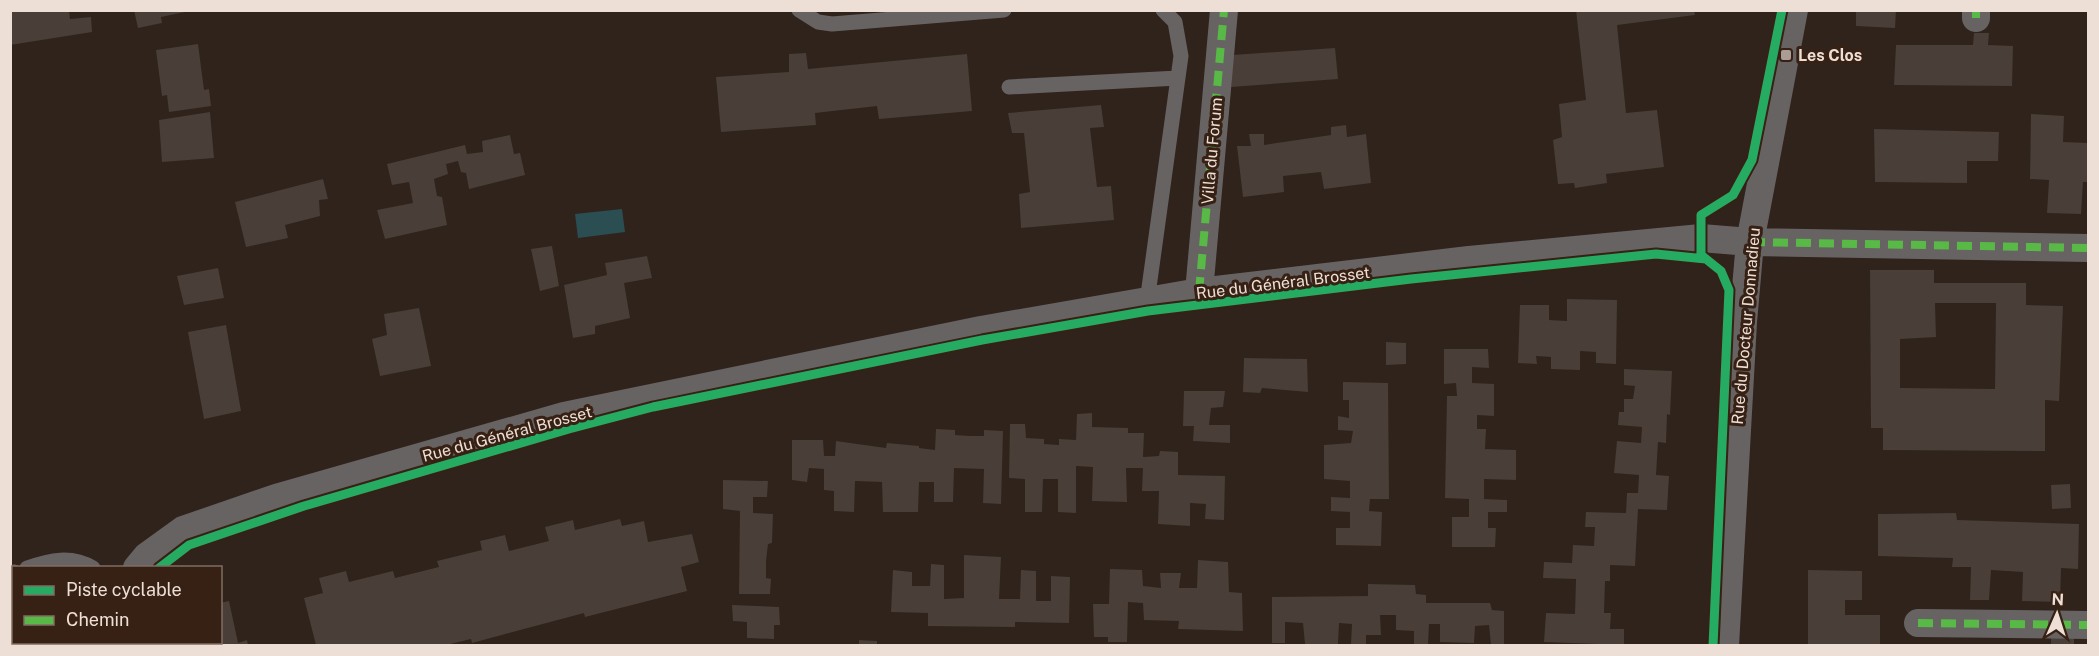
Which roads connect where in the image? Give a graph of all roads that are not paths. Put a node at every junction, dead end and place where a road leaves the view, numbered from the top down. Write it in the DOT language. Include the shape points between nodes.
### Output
graph roads {
  1 [pos="799,10"];
  2 [pos="1004,10"];
  3 [pos="1163,10"];
  4 [pos="1224,10"];
  5 [pos="1794,10"];
  6 [pos="1178,78"];
  7 [pos="1009,87"];
  8 [pos="1750,242"];
  9 [pos="2088,248"];
  10 [pos="1199,292"];
  11 [pos="1147,302"];
  12 [pos="30,566"];
  13 [pos="91,566"];
  14 [pos="138,566"];
  15 [pos="1918,623"];
  16 [pos="2088,625"];
  17 [pos="1725,645"];
  1 -- 2 [label="lane" via="818,22 832,24"];
  3 -- 6 [label="lane" via="1175,22 1181,56"];
  4 -- 10 [label="street, Villa du Forum"];
  5 -- 8 [label="street, Rue du Docteur Donnadieu"];
  6 -- 7 [label="lane"];
  6 -- 11 [label="lane"];
  8 -- 9 [label="street, Rue du Général Brosset"];
  8 -- 10 [label="street, Rue du Général Brosset" via="1701,238"];
  8 -- 17 [label="street, Rue du Docteur Donnadieu"];
  10 -- 11 [label="street, Rue du Général Brosset"];
  11 -- 14 [label="street, Rue du Général Brosset" via="981,330 564,416 276,498 183,530"];
  12 -- 13 [label="lane" via="50,560 80,560"];
  15 -- 16 [label="street"];
}
